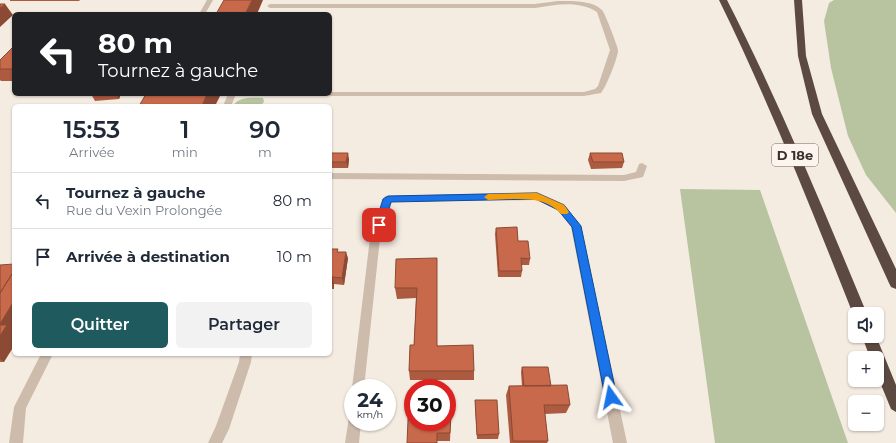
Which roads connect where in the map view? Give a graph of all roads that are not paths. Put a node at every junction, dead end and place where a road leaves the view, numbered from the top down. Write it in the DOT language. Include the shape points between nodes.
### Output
graph roads {
  1 [pos="210,0"];
  2 [pos="723,0"];
  3 [pos="798,0"];
  4 [pos="271,3"];
  5 [pos="203,12"];
  6 [pos="332,94"];
  7 [pos="642,166"];
  8 [pos="332,176"];
  9 [pos="896,283"];
  10 [pos="857,307"];
  11 [pos="872,343"];
  12 [pos="46,356"];
  13 [pos="246,356"];
  14 [pos="359,379"];
  15 [pos="896,404"];
  16 [pos="353,431"];
  17 [pos="16,443"];
  18 [pos="215,443"];
  19 [pos="352,443"];
  20 [pos="620,443"];
  1 -- 5 [label="street"];
  2 -- 10 [label="highway, D 18e" via="800,166"];
  3 -- 9 [label="highway, D 18e" via="802,56 817,114"];
  4 -- 6 [label="street" via="535,6 582,3 600,11 614,50 602,86 598,91 584,94"];
  7 -- 8 [label="street" via="640,175 624,178"];
  11 -- 15 [label="highway"];
  12 -- 17 [label="street" via="20,407"];
  13 -- 18 [label="street"];
  14 -- 20 [label="street" via="375,238 388,199 537,196 561,208 576,226"];
  16 -- 19 [label="street"];
}
